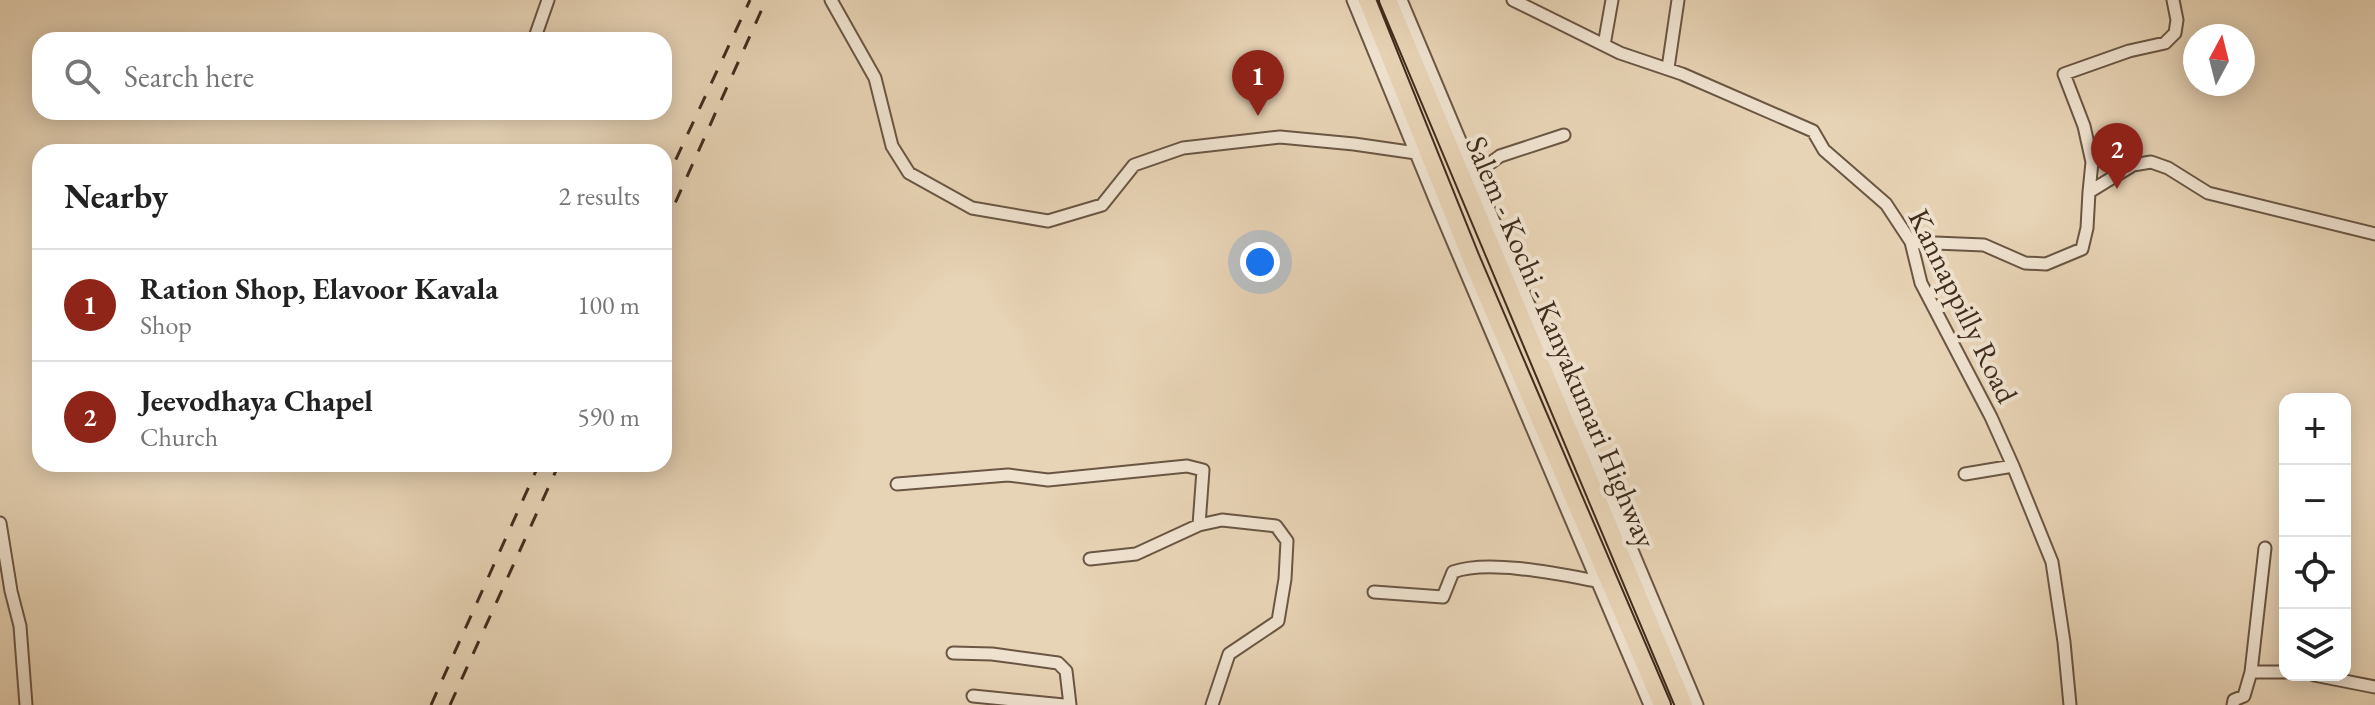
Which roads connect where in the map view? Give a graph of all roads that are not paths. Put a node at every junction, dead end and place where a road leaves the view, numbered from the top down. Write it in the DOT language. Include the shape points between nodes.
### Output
graph roads {
  1 [pos="548,0"];
  2 [pos="831,0"];
  3 [pos="1353,0"];
  4 [pos="1367,0"];
  5 [pos="1388,0"];
  6 [pos="1401,0"];
  7 [pos="1513,0"];
  8 [pos="1612,0"];
  9 [pos="1678,0"];
  10 [pos="2173,0"];
  11 [pos="537,32"];
  12 [pos="1604,45"];
  13 [pos="1668,68"];
  14 [pos="1564,135"];
  15 [pos="1416,153"];
  16 [pos="1474,175"];
  17 [pos="2089,192"];
  18 [pos="2375,234"];
  19 [pos="1911,242"];
  20 [pos="2013,466"];
  21 [pos="1965,474"];
  22 [pos="897,484"];
  23 [pos="0,523"];
  24 [pos="1199,525"];
  25 [pos="2265,548"];
  26 [pos="1090,559"];
  27 [pos="1596,581"];
  28 [pos="1374,592"];
  29 [pos="953,653"];
  30 [pos="2251,672"];
  31 [pos="2279,672"];
  32 [pos="2344,681"];
  33 [pos="2375,687"];
  34 [pos="973,696"];
  35 [pos="26,705"];
  36 [pos="1067,705"];
  37 [pos="1212,705"];
  38 [pos="1650,705"];
  39 [pos="1662,705"];
  40 [pos="1684,705"];
  41 [pos="1697,705"];
  42 [pos="2070,705"];
  43 [pos="2233,705"];
  1 -- 11 [label="street"];
  2 -- 15 [label="street" via="875,78 892,146 909,173 972,208 1048,221 1102,205 1134,165 1183,148 1280,137"];
  3 -- 15 [label="street"];
  4 -- 39 [label="highway, Salem - Kochi - Kanyakumari Highway" via="1471,259"];
  5 -- 40 [label="highway, Salem - Kochi - Kanyakumari Highway"];
  6 -- 16 [label="street"];
  7 -- 12 [label="street, Kannappilly Road"];
  8 -- 12 [label="street"];
  9 -- 13 [label="street"];
  10 -- 17 [label="street" via="2175,33 2165,43 2064,74 2092,162"];
  12 -- 13 [label="street, Kannappilly Road"];
  13 -- 19 [label="street, Kannappilly Road" via="1813,131 1824,150 1886,204"];
  14 -- 16 [label="street" via="1500,156"];
  15 -- 27 [label="street"];
  16 -- 41 [label="street"];
  17 -- 18 [label="street" via="2133,165 2160,163 2208,193"];
  17 -- 19 [label="street" via="2082,249 2046,264 2025,263 1984,245"];
  19 -- 20 [label="street, Kannappilly Road" via="1921,283"];
  20 -- 21 [label="street"];
  20 -- 42 [label="street, Kannappilly Road" via="2052,562"];
  22 -- 24 [label="street" via="1008,475 1048,480 1187,466 1203,470"];
  23 -- 35 [label="street" via="20,626"];
  24 -- 26 [label="street" via="1136,554"];
  24 -- 37 [label="street" via="1222,520 1276,526 1287,541 1278,621 1229,654"];
  25 -- 30 [label="street"];
  27 -- 28 [label="street" via="1545,571 1479,568 1453,572 1443,597"];
  27 -- 38 [label="street"];
  29 -- 36 [label="street" via="1058,663 1066,671"];
  30 -- 31 [label="street"];
  30 -- 43 [label="street" via="2244,696"];
  32 -- 33 [label="street"];
  34 -- 36 [label="street"];
}
